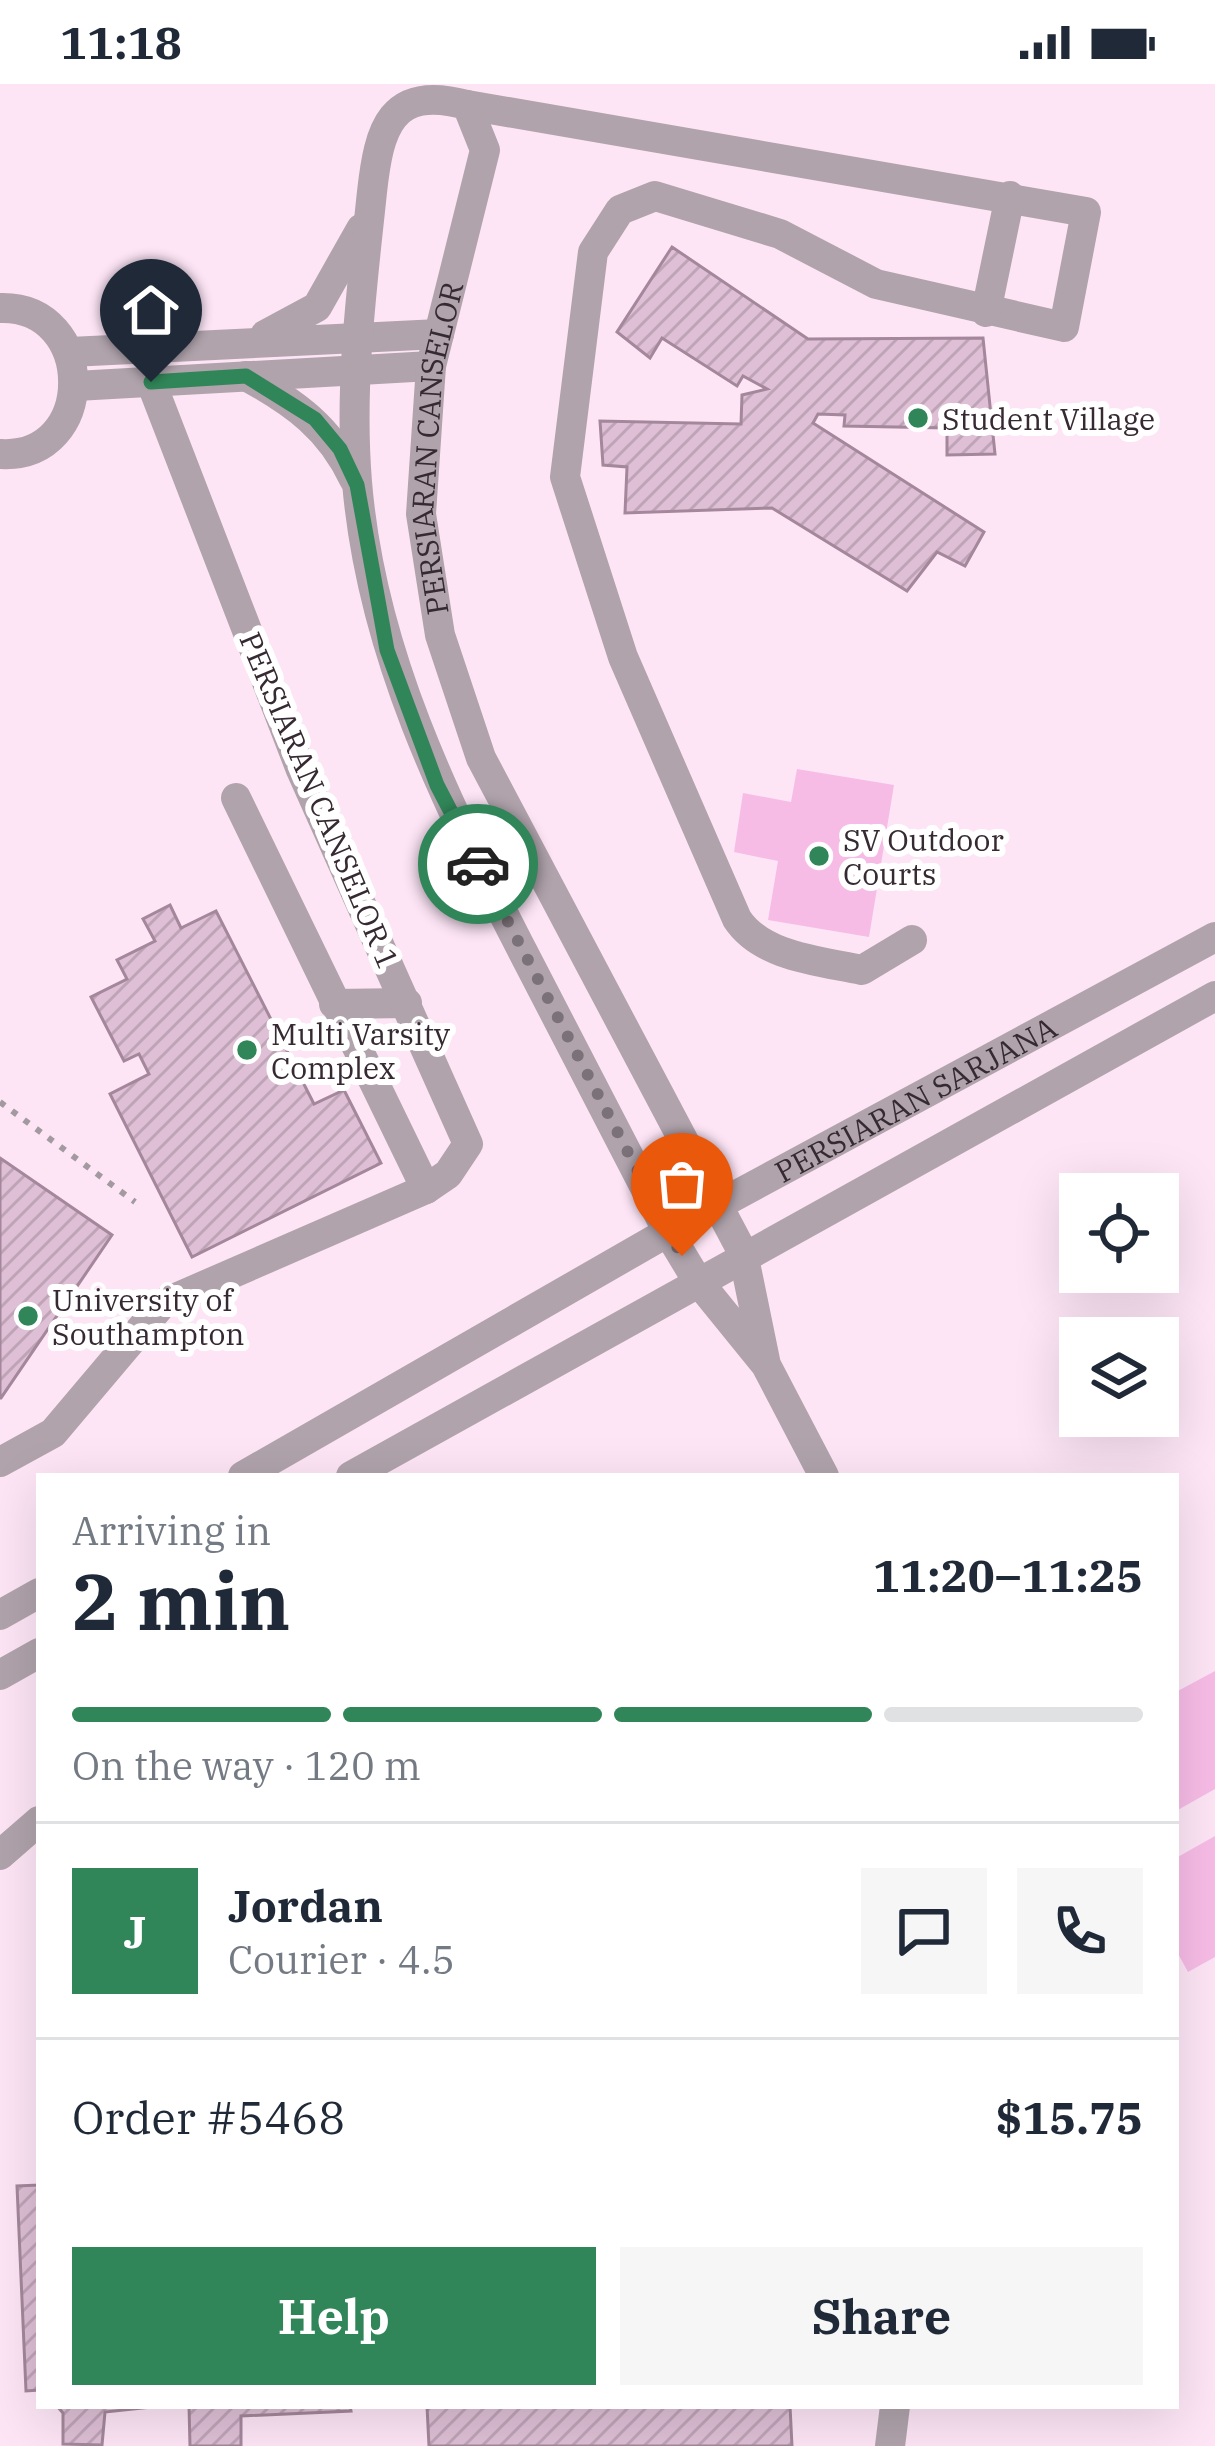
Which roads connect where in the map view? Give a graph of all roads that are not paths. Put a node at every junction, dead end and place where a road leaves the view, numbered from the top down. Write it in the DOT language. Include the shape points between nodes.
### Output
graph roads {
  1 [pos="467,105"];
  2 [pos="1010,196"];
  3 [pos="370,212"];
  4 [pos="0,308"];
  5 [pos="986,312"];
  6 [pos="439,334"];
  7 [pos="357,338"];
  8 [pos="248,343"];
  9 [pos="70,352"];
  10 [pos="430,366"];
  11 [pos="353,370"];
  12 [pos="246,376"];
  13 [pos="151,382"];
  14 [pos="76,386"];
  15 [pos="0,454"];
  16 [pos="357,485"];
  17 [pos="236,799"];
  18 [pos="1215,937"];
  19 [pos="912,940"];
  20 [pos="1215,996"];
  21 [pos="407,1003"];
  22 [pos="334,1004"];
  23 [pos="426,1190"];
  24 [pos="717,1208"];
  25 [pos="668,1232"];
  26 [pos="743,1253"];
  27 [pos="697,1280"];
  28 [pos="766,1366"];
  29 [pos="0,1462"];
  30 [pos="248,1473"];
  31 [pos="356,1473"];
  32 [pos="822,1473"];
  33 [pos="36,1595"];
  34 [pos="0,1615"];
  35 [pos="36,1655"];
  36 [pos="0,1675"];
  37 [pos="36,1824"];
  38 [pos="0,1855"];
  39 [pos="895,2409"];
  40 [pos="890,2446"];
  1 -- 2 [label="street"];
  1 -- 3 [label="street, PERSIARAN CANSELOR" via="439,95 405,104 378,133"];
  1 -- 6 [label="street, PERSIARAN CANSELOR" via="485,150"];
  2 -- 5 [label="street"];
  2 -- 5 [label="street" via="1086,212 1064,326"];
  3 -- 7 [label="street, PERSIARAN CANSELOR"];
  3 -- 8 [label="street" via="317,308"];
  4 -- 9 [label="street" via="36,316"];
  5 -- 19 [label="street" via="876,284 780,234 655,196 637,203 620,210 593,252 565,477 623,657 748,936 793,956 862,970"];
  6 -- 7 [label="street"];
  6 -- 10 [label="street, PERSIARAN CANSELOR"];
  7 -- 8 [label="street"];
  7 -- 11 [label="street, PERSIARAN CANSELOR"];
  8 -- 9 [label="street"];
  9 -- 14 [label="street"];
  10 -- 11 [label="street"];
  10 -- 24 [label="street, PERSIARAN CANSELOR" via="422,514 440,635 481,758"];
  11 -- 12 [label="street"];
  11 -- 16 [label="street, PERSIARAN CANSELOR"];
  12 -- 13 [label="street"];
  12 -- 16 [label="street" via="315,419"];
  13 -- 14 [label="street"];
  13 -- 21 [label="street, PERSIARAN CANSELOR 1" via="301,770"];
  14 -- 15 [label="street" via="70,411 48,440"];
  16 -- 25 [label="street, PERSIARAN CANSELOR" via="387,650 437,785"];
  17 -- 22 [label="street"];
  18 -- 24 [label="street, PERSIARAN SARJANA"];
  20 -- 26 [label="street, PERSIARAN SARJANA"];
  21 -- 22 [label="street"];
  21 -- 23 [label="street, PERSIARAN CANSELOR 1" via="468,1144"];
  22 -- 23 [label="street"];
  23 -- 29 [label="street, PERSIARAN CANSELOR 1" via="162,1304 53,1433"];
  24 -- 25 [label="street, PERSIARAN SARJANA"];
  24 -- 26 [label="street, PERSIARAN CANSELOR"];
  25 -- 27 [label="street, PERSIARAN CANSELOR"];
  25 -- 30 [label="street, PERSIARAN SARJANA"];
  26 -- 27 [label="street, PERSIARAN SARJANA"];
  26 -- 28 [label="street, PERSIARAN CANSELOR"];
  27 -- 28 [label="street, PERSIARAN CANSELOR"];
  27 -- 31 [label="street, PERSIARAN SARJANA"];
  28 -- 32 [label="street"];
  33 -- 34 [label="street"];
  35 -- 36 [label="street"];
  37 -- 38 [label="street"];
  39 -- 40 [label="street"];
}
